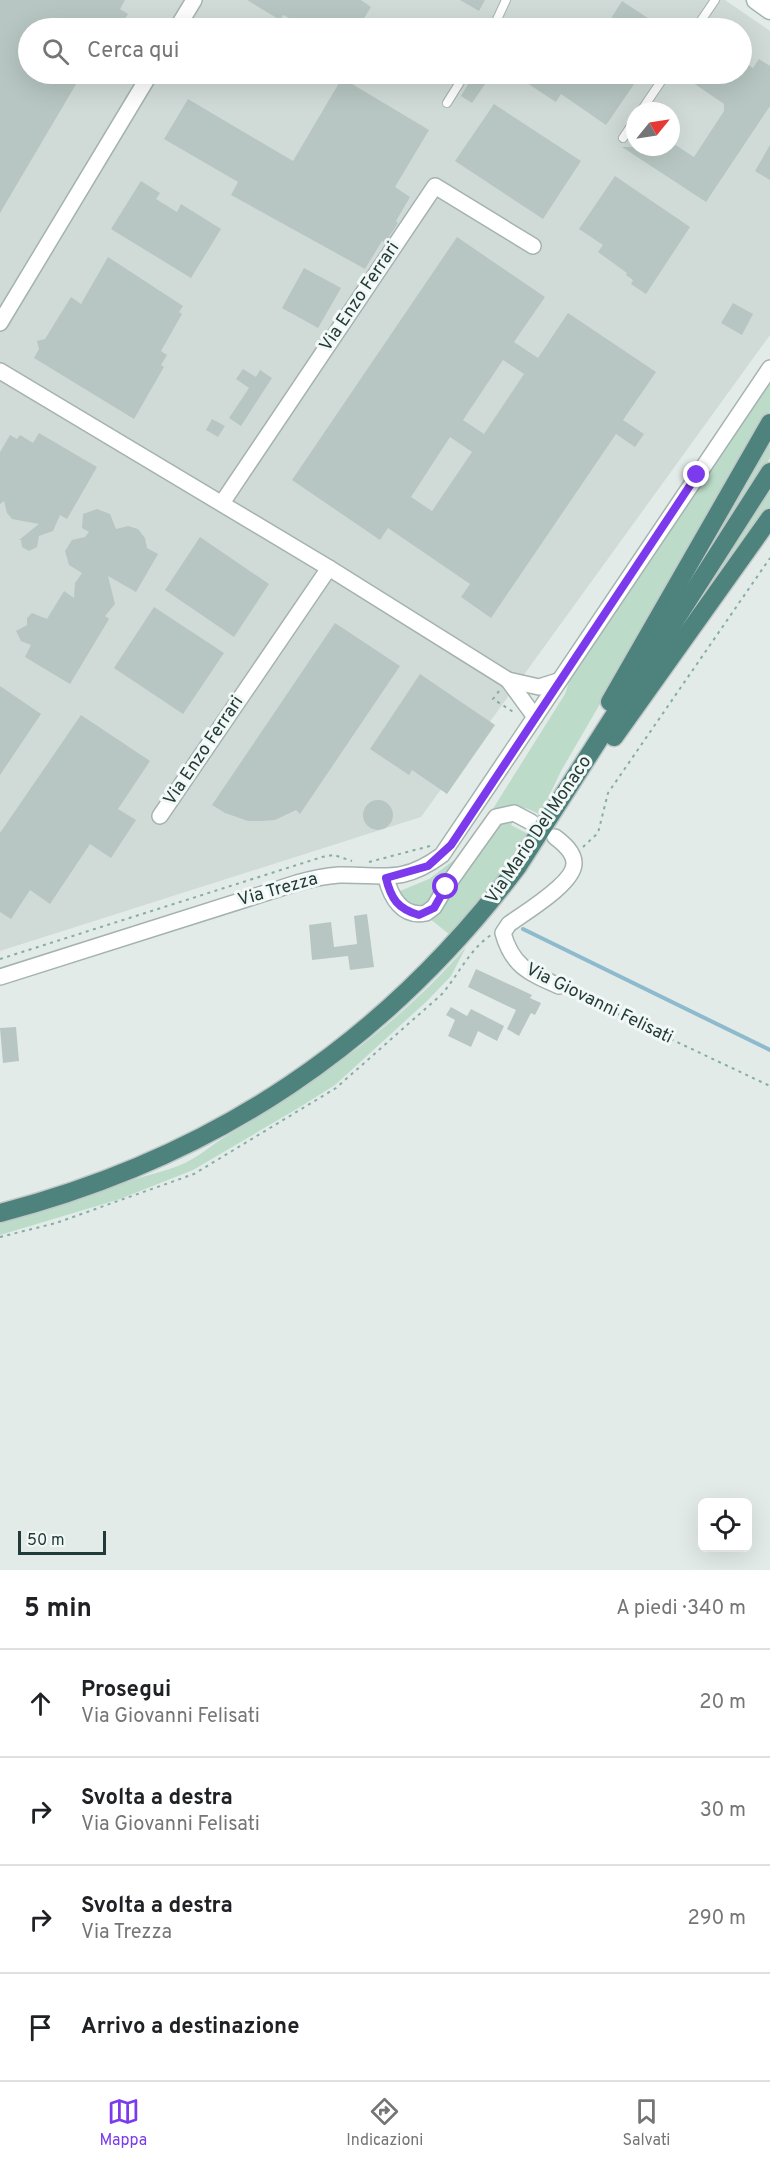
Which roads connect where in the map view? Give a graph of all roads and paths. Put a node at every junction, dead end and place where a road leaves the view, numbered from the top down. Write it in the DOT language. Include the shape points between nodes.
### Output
graph roads {
  1 [pos="194,0"];
  2 [pos="506,0"];
  3 [pos="715,0"];
  4 [pos="756,0"];
  5 [pos="770,10"];
  6 [pos="183,18"];
  7 [pos="498,18"];
  8 [pos="703,18"];
  9 [pos="144,84"];
  10 [pos="459,84"];
  11 [pos="659,84"];
  12 [pos="647,102"];
  13 [pos="447,103"];
  14 [pos="626,134"];
  15 [pos="623,138"];
  16 [pos="533,246"];
  17 [pos="0,323"];
  18 [pos="770,368"];
  19 [pos="0,371"];
  20 [pos="770,423"];
  21 [pos="770,472"];
  22 [pos="222,503"];
  23 [pos="770,518"];
  24 [pos="770,558"];
  25 [pos="329,568"];
  26 [pos="507,679"];
  27 [pos="558,681"];
  28 [pos="525,685"];
  29 [pos="533,713"];
  30 [pos="572,783"];
  31 [pos="160,816"];
  32 [pos="531,822"];
  33 [pos="555,837"];
  34 [pos="434,845"];
  35 [pos="572,854"];
  36 [pos="386,878"];
  37 [pos="0,959"];
  38 [pos="0,977"];
  39 [pos="559,986"];
  40 [pos="770,1086"];
  41 [pos="0,1213"];
  1 -- 6 [label="street"];
  2 -- 7 [label="lane"];
  3 -- 8 [label="lane"];
  4 -- 5 [label="main road"];
  9 -- 17 [label="street"];
  10 -- 13 [label="lane"];
  11 -- 12 [label="lane"];
  14 -- 15 [label="lane"];
  16 -- 22 [label="street, Via Enzo Ferrari" via="435,186"];
  18 -- 27 [label="street, Via Trezza"];
  19 -- 22 [label="street"];
  20 -- 30 [label="highway" via="638,651"];
  21 -- 30 [label="highway, Via Mario Del Monaco"];
  22 -- 25 [label="street"];
  23 -- 30 [label="highway" via="607,748"];
  24 -- 35 [label="path" via="608,793 598,832 591,842"];
  25 -- 26 [label="street"];
  25 -- 31 [label="street, Via Enzo Ferrari"];
  26 -- 28 [label="street"];
  26 -- 29 [label="street"];
  26 -- 29 [label="path" via="493,699"];
  27 -- 28 [label="street" via="546,687"];
  27 -- 29 [label="street, Via Trezza"];
  28 -- 29 [label="street" via="538,695"];
  29 -- 36 [label="street, Via Trezza" via="442,855 418,870"];
  30 -- 41 [label="highway, Via Mario Del Monaco" via="518,866 472,924 410,991 329,1059 264,1104 168,1155 104,1182"];
  32 -- 36 [label="street" via="514,813 496,817 434,908 426,913 407,911 397,904 390,896"];
  33 -- 35 [label="street"];
  34 -- 37 [label="path" via="361,864 334,855 322,857"];
  35 -- 39 [label="street, Via Giovanni Felisati" via="573,872 564,883 509,924 503,933 508,951 519,965"];
  36 -- 38 [label="street, Via Trezza" via="339,875 297,883"];
  39 -- 40 [label="path, Via Giovanni Felisati"];
}
